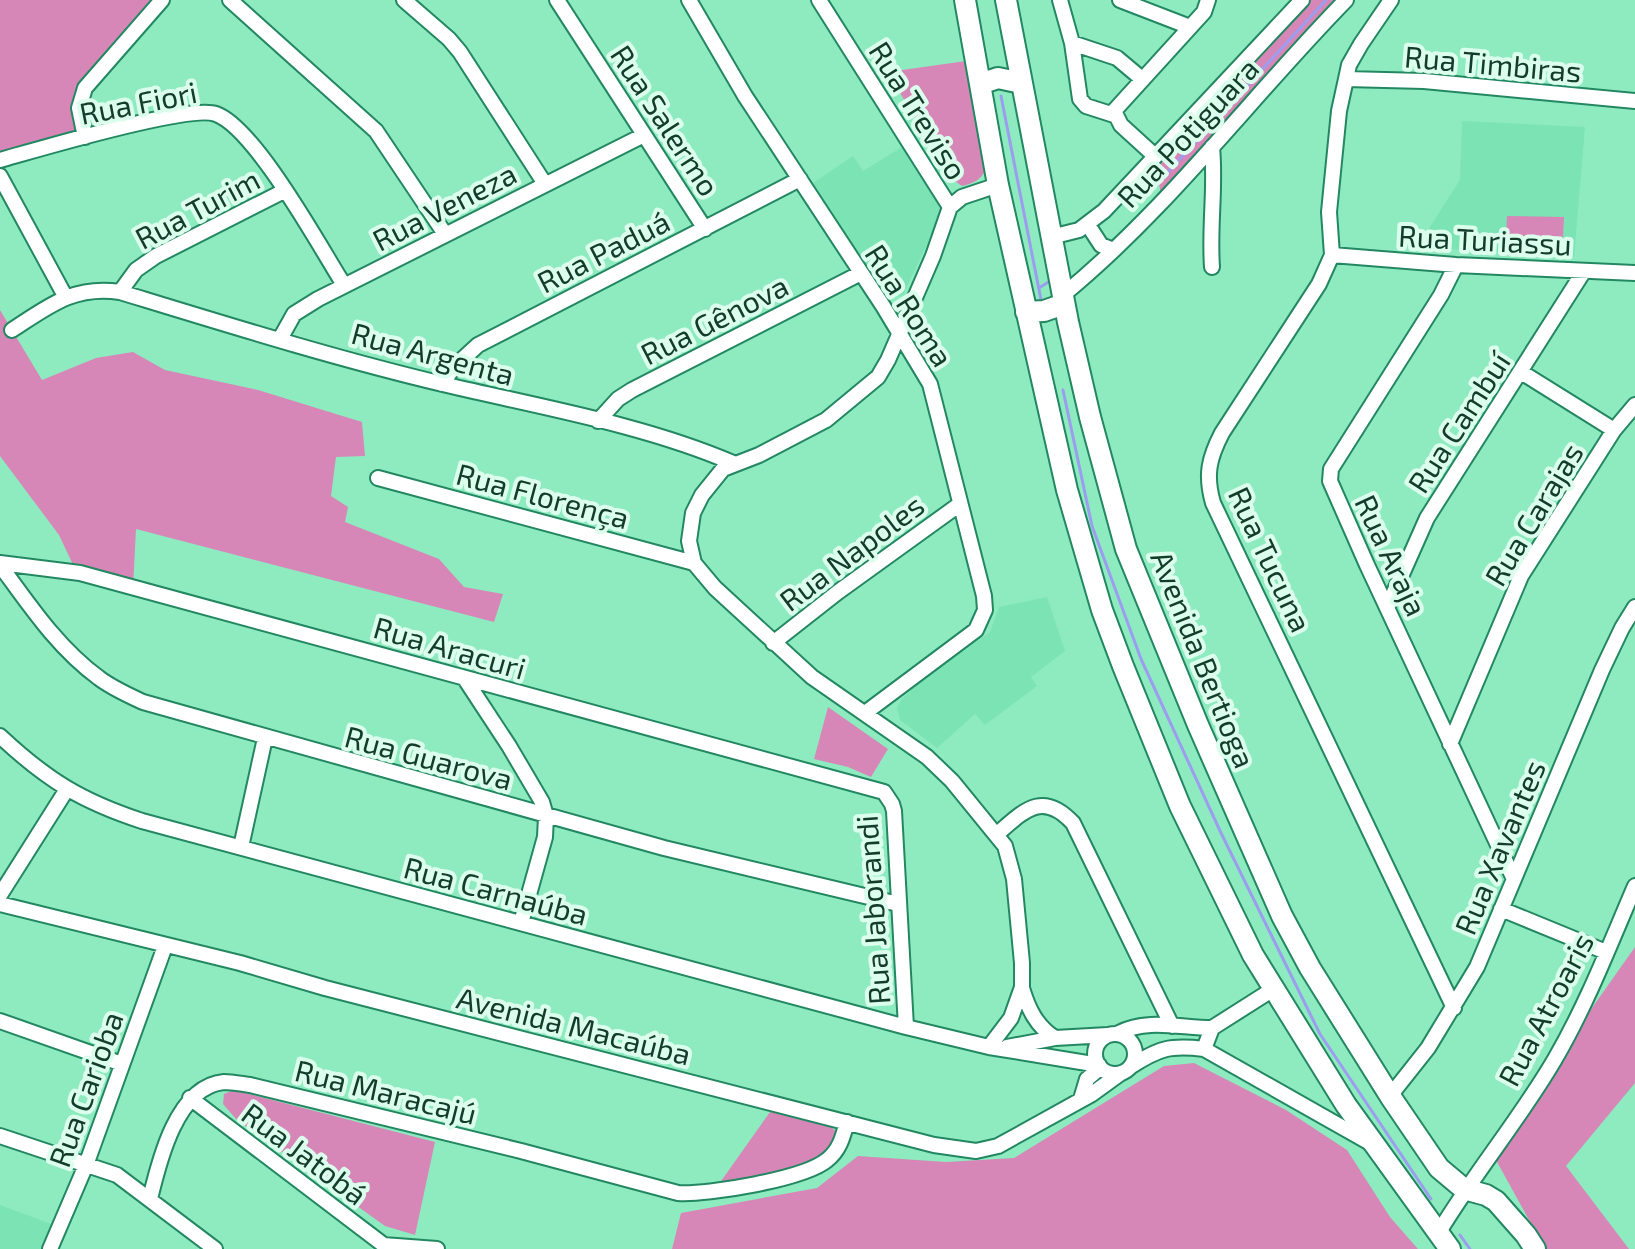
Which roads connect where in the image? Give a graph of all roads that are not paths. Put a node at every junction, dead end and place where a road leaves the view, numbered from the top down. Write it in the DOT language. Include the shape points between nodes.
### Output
graph roads {
  1 [pos="162,0"];
  2 [pos="230,0"];
  3 [pos="404,0"];
  4 [pos="557,0"];
  5 [pos="689,0"];
  6 [pos="819,0"];
  7 [pos="965,0"];
  8 [pos="1006,0"];
  9 [pos="1060,0"];
  10 [pos="1120,0"];
  11 [pos="1208,0"];
  12 [pos="1302,0"];
  13 [pos="1346,0"];
  14 [pos="1391,0"];
  15 [pos="1190,27"];
  16 [pos="1072,43"];
  17 [pos="1142,79"];
  18 [pos="1346,79"];
  19 [pos="1021,83"];
  20 [pos="980,84"];
  21 [pos="1635,101"];
  22 [pos="1114,115"];
  23 [pos="644,135"];
  24 [pos="85,137"];
  25 [pos="1212,147"];
  26 [pos="1155,156"];
  27 [pos="0,160"];
  28 [pos="0,176"];
  29 [pos="800,179"];
  30 [pos="545,184"];
  31 [pos="998,185"];
  32 [pos="284,191"];
  33 [pos="950,207"];
  34 [pos="1088,225"];
  35 [pos="705,229"];
  36 [pos="445,234"];
  37 [pos="1051,237"];
  38 [pos="1113,250"];
  39 [pos="1332,255"];
  40 [pos="1456,265"];
  41 [pos="1212,267"];
  42 [pos="1584,271"];
  43 [pos="861,273"];
  44 [pos="1635,273"];
  45 [pos="344,285"];
  46 [pos="120,292"];
  47 [pos="65,296"];
  48 [pos="1065,307"];
  49 [pos="1028,320"];
  50 [pos="12,330"];
  51 [pos="900,332"];
  52 [pos="280,339"];
  53 [pos="1521,372"];
  54 [pos="442,384"];
  55 [pos="1635,405"];
  56 [pos="598,421"];
  57 [pos="1614,430"];
  58 [pos="733,463"];
  59 [pos="378,478"];
  60 [pos="960,504"];
  61 [pos="694,563"];
  62 [pos="0,564"];
  63 [pos="1635,607"];
  64 [pos="1387,608"];
  65 [pos="773,643"];
  66 [pos="465,679"];
  67 [pos="865,713"];
  68 [pos="0,736"];
  69 [pos="265,738"];
  70 [pos="1450,744"];
  71 [pos="67,789"];
  72 [pos="884,792"];
  73 [pos="546,816"];
  74 [pos="997,834"];
  75 [pos="241,847"];
  76 [pos="1513,877"];
  77 [pos="1635,886"];
  78 [pos="0,895"];
  79 [pos="0,904"];
  80 [pos="898,904"];
  81 [pos="1501,909"];
  82 [pos="521,923"];
  83 [pos="165,946"];
  84 [pos="1606,952"];
  85 [pos="1022,987"];
  86 [pos="1275,988"];
  87 [pos="1454,1008"];
  88 [pos="0,1021"];
  89 [pos="1172,1026"];
  90 [pos="906,1027"];
  91 [pos="1212,1028"];
  92 [pos="1114,1034"];
  93 [pos="1055,1038"];
  94 [pos="994,1048"];
  95 [pos="1204,1049"];
  96 [pos="122,1064"];
  97 [pos="1100,1066"];
  98 [pos="1126,1070"];
  99 [pos="1390,1096"];
  100 [pos="190,1098"];
  101 [pos="1081,1099"];
  102 [pos="847,1122"];
  103 [pos="0,1136"];
  104 [pos="1374,1145"];
  105 [pos="86,1165"];
  106 [pos="1464,1189"];
  107 [pos="150,1199"];
  108 [pos="1444,1240"];
  109 [pos="386,1247"];
  110 [pos="50,1249"];
  111 [pos="215,1249"];
  112 [pos="437,1249"];
  113 [pos="1535,1249"];
  1 -- 24 [label="street" via="85,88 79,108"];
  2 -- 36 [label="street" via="376,131"];
  3 -- 30 [label="street" via="460,52"];
  4 -- 23 [label="street, Rua Salermo"];
  5 -- 29 [label="street, Rua Roma"];
  6 -- 33 [label="street, Rua Treviso"];
  7 -- 20 [label="street"];
  8 -- 19 [label="street, Avenida Bertioga"];
  9 -- 16 [label="street"];
  10 -- 15 [label="street"];
  11 -- 15 [label="street"];
  12 -- 26 [label="street, Rua Potiguara"];
  13 -- 25 [label="street, Rua Potiguara"];
  14 -- 18 [label="street, Rua Tucuna" via="1349,65"];
  15 -- 17 [label="street"];
  16 -- 17 [label="street" via="1117,58"];
  16 -- 22 [label="street" via="1082,104"];
  17 -- 22 [label="street"];
  18 -- 21 [label="street, Rua Timbiras"];
  18 -- 39 [label="street, Rua Tucuna" via="1329,212"];
  19 -- 20 [label="street" via="998,78"];
  19 -- 37 [label="street, Avenida Bertioga"];
  20 -- 31 [label="street"];
  22 -- 26 [label="street"];
  23 -- 30 [label="street, Rua Veneza"];
  23 -- 35 [label="street, Rua Salermo"];
  24 -- 27 [label="street, Rua Fiori"];
  24 -- 32 [label="street, Rua Fiori" via="182,113 214,113 237,129"];
  25 -- 38 [label="street, Rua Potiguara"];
  25 -- 41 [label="street"];
  26 -- 34 [label="street, Rua Potiguara"];
  28 -- 47 [label="street"];
  29 -- 35 [label="street, Rua Paduá"];
  29 -- 43 [label="street, Rua Roma"];
  30 -- 36 [label="street, Rua Veneza"];
  31 -- 33 [label="street" via="962,197"];
  31 -- 49 [label="street"];
  32 -- 45 [label="street, Rua Fiori"];
  32 -- 46 [label="street, Rua Turim" via="156,256 136,270"];
  33 -- 51 [label="street"];
  34 -- 37 [label="street, Rua Potiguara"];
  34 -- 38 [label="street" via="1101,245"];
  35 -- 54 [label="street, Rua Paduá" via="478,345"];
  36 -- 45 [label="street, Rua Veneza"];
  37 -- 48 [label="street, Avenida Bertioga"];
  38 -- 48 [label="street, Rua Potiguara"];
  39 -- 40 [label="street, Rua Turiassu"];
  39 -- 87 [label="street, Rua Tucuna" via="1319,284 1222,433 1210,460 1208,484"];
  40 -- 42 [label="street, Rua Turiassu"];
  40 -- 64 [label="street, Rua Araja" via="1331,469 1332,487"];
  42 -- 44 [label="street, Rua Turiassu"];
  42 -- 53 [label="street, Rua Cambuí"];
  43 -- 51 [label="street, Rua Roma"];
  43 -- 56 [label="street, Rua Gênova" via="632,390"];
  45 -- 52 [label="street, Rua Veneza" via="294,314"];
  46 -- 47 [label="street, Rua Turim"];
  46 -- 52 [label="street, Rua Argenta"];
  47 -- 50 [label="street, Rua Turim"];
  48 -- 49 [label="street"];
  48 -- 99 [label="street, Avenida Bertioga" via="1126,549 1157,626 1282,916"];
  49 -- 86 [label="street" via="1080,541 1123,666 1180,806 1249,947"];
  51 -- 58 [label="street" via="878,377 860,394 826,420"];
  51 -- 60 [label="street, Rua Roma" via="930,384"];
  52 -- 54 [label="street, Rua Argenta"];
  53 -- 57 [label="street"];
  53 -- 64 [label="street, Rua Cambuí" via="1427,518"];
  54 -- 56 [label="street, Rua Argenta"];
  55 -- 57 [label="street, Rua Carajas"];
  56 -- 58 [label="street, Rua Argenta"];
  57 -- 70 [label="street, Rua Carajas" via="1521,576"];
  58 -- 61 [label="street" via="714,477 693,513 689,541"];
  59 -- 61 [label="street, Rua Florença"];
  60 -- 65 [label="street, Rua Napoles"];
  60 -- 67 [label="street, Rua Roma" via="984,596 982,619 967,637"];
  61 -- 65 [label="street"];
  62 -- 66 [label="street, Rua Aracuri" via="80,573"];
  62 -- 69 [label="street, Rua Guarova" via="50,634 100,679 143,702"];
  63 -- 76 [label="street, Rua Xavantes" via="1602,670"];
  64 -- 70 [label="street, Rua Araja"];
  65 -- 67 [label="street"];
  66 -- 72 [label="street, Rua Aracuri"];
  66 -- 73 [label="street"];
  67 -- 74 [label="street" via="935,765"];
  68 -- 71 [label="street, Rua Carnaúba"];
  69 -- 73 [label="street, Rua Guarova"];
  69 -- 75 [label="street"];
  70 -- 76 [label="street, Rua Araja"];
  71 -- 75 [label="street, Rua Carnaúba" via="116,813"];
  71 -- 78 [label="street"];
  72 -- 80 [label="street, Rua Jaborandi" via="894,811"];
  73 -- 80 [label="street, Rua Guarova"];
  73 -- 82 [label="street"];
  74 -- 85 [label="street" via="1014,879"];
  74 -- 89 [label="street" via="1038,805 1049,806 1073,823"];
  75 -- 82 [label="street, Rua Carnaúba"];
  76 -- 81 [label="street, Rua Xavantes"];
  77 -- 84 [label="street, Rua Atroaris"];
  79 -- 83 [label="street, Avenida Macaúba"];
  80 -- 90 [label="street, Rua Jaborandi"];
  81 -- 84 [label="street"];
  81 -- 87 [label="street, Rua Xavantes"];
  82 -- 90 [label="street, Rua Carnaúba"];
  83 -- 96 [label="street, Rua Carioba"];
  83 -- 102 [label="street, Avenida Macaúba"];
  84 -- 106 [label="street, Rua Atroaris" via="1555,1060"];
  85 -- 93 [label="street" via="1040,1026"];
  85 -- 94 [label="street"];
  86 -- 91 [label="street"];
  86 -- 104 [label="street"];
  87 -- 99 [label="street, Rua Xavantes"];
  88 -- 96 [label="street"];
  89 -- 91 [label="street"];
  89 -- 92 [label="street" via="1130,1027"];
  90 -- 94 [label="street, Rua Carnaúba"];
  91 -- 95 [label="street"];
  92 -- 93 [label="street"];
  92 -- 97 [label="street" via="1098,1043"];
  92 -- 98 [label="street" via="1134,1047"];
  93 -- 94 [label="street"];
  94 -- 97 [label="street, Rua Carnaúba"];
  95 -- 98 [label="street, Avenida Macaúba" via="1163,1048"];
  95 -- 104 [label="street"];
  96 -- 105 [label="street, Rua Carioba"];
  97 -- 98 [label="street" via="1112,1074"];
  97 -- 101 [label="street" via="1087,1079"];
  98 -- 101 [label="street, Avenida Macaúba"];
  99 -- 106 [label="street, Avenida Bertioga" via="1439,1168"];
  100 -- 102 [label="street, Rua Maracajú" via="223,1082 250,1085 678,1193 714,1192 812,1169 840,1146"];
  100 -- 107 [label="street" via="175,1125"];
  100 -- 109 [label="street, Rua Jatobá"];
  101 -- 102 [label="street, Avenida Macaúba" via="998,1146 976,1151"];
  103 -- 105 [label="street"];
  104 -- 108 [label="street"];
  105 -- 107 [label="street" via="117,1175"];
  105 -- 110 [label="street, Rua Carioba"];
  106 -- 108 [label="street, Rua Atroaris"];
  106 -- 113 [label="street, Avenida Bertioga" via="1496,1201"];
  107 -- 111 [label="street"];
  109 -- 112 [label="street"];
}
